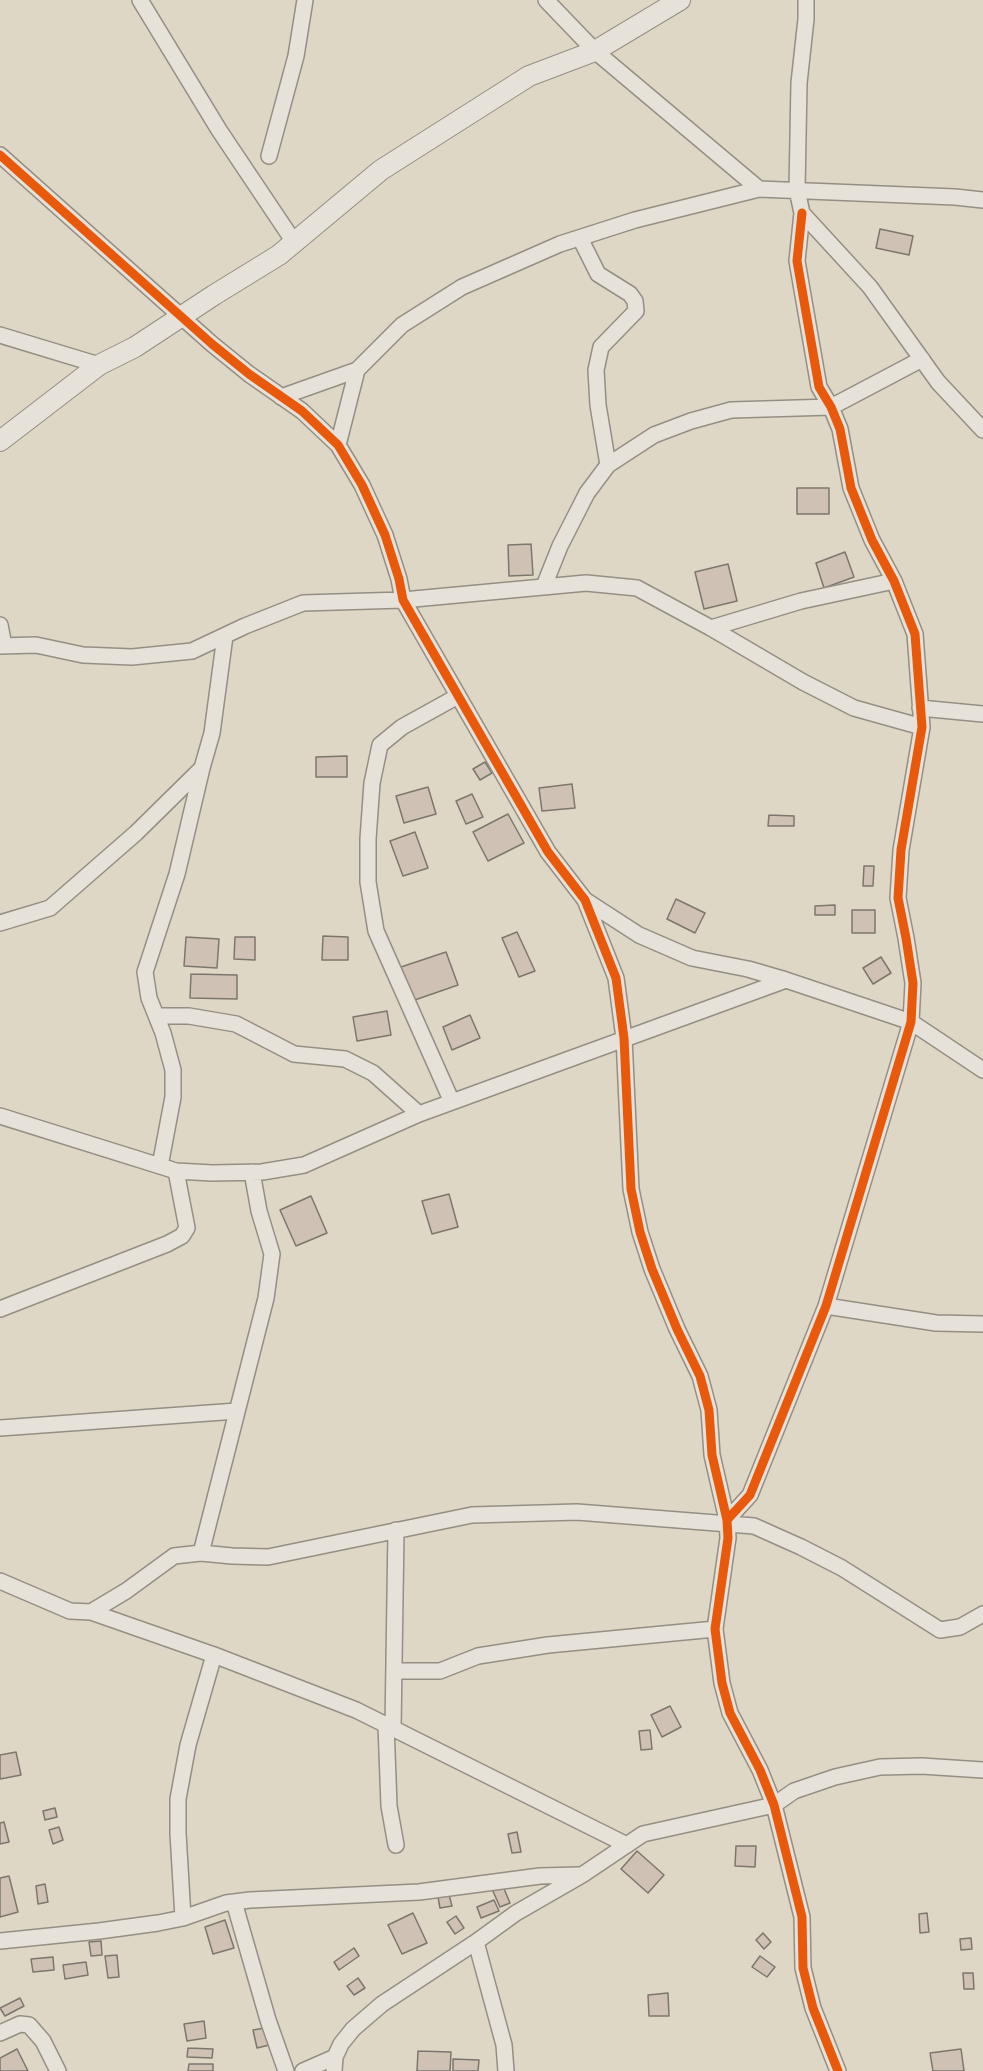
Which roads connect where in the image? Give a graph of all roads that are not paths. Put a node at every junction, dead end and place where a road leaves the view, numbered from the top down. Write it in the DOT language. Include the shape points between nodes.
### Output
graph roads {
  1 [pos="140,0"];
  2 [pos="305,0"];
  3 [pos="546,0"];
  4 [pos="680,0"];
  5 [pos="806,0"];
  6 [pos="595,51"];
  7 [pos="0,155"];
  8 [pos="269,156"];
  9 [pos="759,189"];
  10 [pos="797,190"];
  11 [pos="983,200"];
  12 [pos="802,213"];
  13 [pos="580,238"];
  14 [pos="294,242"];
  15 [pos="182,315"];
  16 [pos="0,335"];
  17 [pos="922,360"];
  18 [pos="99,365"];
  19 [pos="357,370"];
  20 [pos="282,397"];
  21 [pos="831,407"];
  22 [pos="983,430"];
  23 [pos="0,441"];
  24 [pos="338,445"];
  25 [pos="608,465"];
  26 [pos="894,581"];
  27 [pos="544,586"];
  28 [pos="403,600"];
  29 [pos="0,625"];
  30 [pos="711,628"];
  31 [pos="225,636"];
  32 [pos="2,646"];
  33 [pos="458,696"];
  34 [pos="920,708"];
  35 [pos="983,714"];
  36 [pos="922,727"];
  37 [pos="202,768"];
  38 [pos="585,900"];
  39 [pos="0,923"];
  40 [pos="786,980"];
  41 [pos="156,1016"];
  42 [pos="911,1022"];
  43 [pos="624,1038"];
  44 [pos="983,1070"];
  45 [pos="452,1102"];
  46 [pos="419,1114"];
  47 [pos="0,1116"];
  48 [pos="160,1166"];
  49 [pos="176,1171"];
  50 [pos="252,1172"];
  51 [pos="826,1306"];
  52 [pos="0,1309"];
  53 [pos="983,1324"];
  54 [pos="237,1411"];
  55 [pos="0,1428"];
  56 [pos="727,1522"];
  57 [pos="396,1530"];
  58 [pos="201,1553"];
  59 [pos="0,1581"];
  60 [pos="91,1612"];
  61 [pos="983,1614"];
  62 [pos="715,1629"];
  63 [pos="214,1654"];
  64 [pos="394,1671"];
  65 [pos="390,1727"];
  66 [pos="983,1770"];
  67 [pos="774,1805"];
  68 [pos="396,1845"];
  69 [pos="627,1845"];
  70 [pos="582,1875"];
  71 [pos="234,1902"];
  72 [pos="183,1918"];
  73 [pos="0,1941"];
  74 [pos="476,1942"];
  75 [pos="0,2033"];
  76 [pos="334,2064"];
  77 [pos="58,2071"];
  78 [pos="286,2071"];
  79 [pos="303,2071"];
  80 [pos="506,2071"];
  81 [pos="838,2071"];
  1 -- 14 [label="street" via="219,130"];
  2 -- 8 [label="street" via="296,56"];
  3 -- 6 [label="street"];
  4 -- 6 [label="street"];
  5 -- 10 [label="street" via="799,83"];
  6 -- 9 [label="street"];
  6 -- 14 [label="street" via="529,75 381,170"];
  7 -- 15 [label="street"];
  9 -- 10 [label="street"];
  9 -- 13 [label="street"];
  10 -- 11 [label="street"];
  10 -- 12 [label="street"];
  12 -- 17 [label="street" via="870,287"];
  12 -- 21 [label="street" via="797,261 819,387"];
  13 -- 19 [label="street" via="462,287 402,325"];
  13 -- 25 [label="street" via="598,274 635,301 636,311 601,347 596,370"];
  14 -- 15 [label="street"];
  15 -- 18 [label="street" via="135,347"];
  15 -- 20 [label="street" via="212,344"];
  16 -- 18 [label="street"];
  17 -- 21 [label="street"];
  17 -- 22 [label="street"];
  18 -- 23 [label="street"];
  19 -- 20 [label="street"];
  19 -- 24 [label="street"];
  20 -- 24 [label="street"];
  21 -- 25 [label="street" via="731,410 654,435"];
  21 -- 26 [label="street" via="840,429 851,488"];
  24 -- 28 [label="street" via="385,535"];
  25 -- 27 [label="street" via="587,493"];
  26 -- 30 [label="street" via="801,601"];
  26 -- 34 [label="street" via="915,634"];
  27 -- 28 [label="street"];
  27 -- 30 [label="street" via="586,583 637,588"];
  28 -- 31 [label="street" via="303,603"];
  28 -- 33 [label="street"];
  29 -- 32 [label="street"];
  30 -- 36 [label="street" via="854,708"];
  31 -- 32 [label="street" via="192,651 132,657 83,655 36,645"];
  31 -- 37 [label="street" via="212,733"];
  33 -- 38 [label="street" via="548,852"];
  33 -- 45 [label="street" via="402,727 380,745 372,783 368,839 368,882 376,931"];
  34 -- 35 [label="street"];
  34 -- 36 [label="street"];
  36 -- 42 [label="street" via="901,849 898,898 913,983"];
  37 -- 39 [label="street" via="136,833 50,908"];
  37 -- 41 [label="street" via="177,874 145,972"];
  38 -- 40 [label="street" via="639,935 692,958"];
  38 -- 43 [label="street" via="616,978"];
  40 -- 42 [label="street"];
  40 -- 43 [label="street"];
  41 -- 46 [label="street" via="189,1016 236,1024 294,1054 345,1059 373,1073"];
  41 -- 48 [label="street" via="173,1070 173,1098"];
  42 -- 44 [label="street"];
  42 -- 51 [label="street"];
  43 -- 45 [label="street"];
  43 -- 56 [label="street" via="631,1189 640,1232 656,1279 700,1376"];
  45 -- 46 [label="street"];
  46 -- 50 [label="street" via="304,1165"];
  47 -- 48 [label="street"];
  48 -- 49 [label="street"];
  49 -- 50 [label="street"];
  49 -- 52 [label="street" via="187,1228 182,1236"];
  50 -- 54 [label="street" via="272,1254 266,1298"];
  51 -- 53 [label="street" via="936,1323"];
  51 -- 56 [label="street" via="750,1494"];
  54 -- 55 [label="street"];
  54 -- 58 [label="street"];
  56 -- 57 [label="street" via="565,1512 472,1515"];
  56 -- 61 [label="street" via="754,1526 801,1547 940,1630 960,1627"];
  56 -- 62 [label="street"];
  57 -- 58 [label="street" via="268,1557"];
  57 -- 64 [label="street"];
  58 -- 60 [label="street" via="174,1556"];
  59 -- 60 [label="street" via="70,1611"];
  60 -- 63 [label="street"];
  62 -- 64 [label="street" via="548,1645 478,1656 440,1671"];
  62 -- 67 [label="street" via="730,1713"];
  63 -- 65 [label="street"];
  63 -- 72 [label="street" via="188,1744 178,1799"];
  64 -- 65 [label="street"];
  65 -- 68 [label="street" via="388,1806"];
  65 -- 69 [label="street"];
  66 -- 67 [label="street" via="880,1767 794,1791"];
  67 -- 69 [label="street" via="656,1830"];
  67 -- 81 [label="street" via="802,1917 803,1968 813,2008"];
  69 -- 70 [label="street"];
  70 -- 71 [label="street" via="540,1876 409,1893"];
  70 -- 74 [label="street" via="516,1912"];
  71 -- 72 [label="street"];
  71 -- 78 [label="street"];
  72 -- 73 [label="street"];
  74 -- 76 [label="street" via="382,2004 340,2044"];
  74 -- 80 [label="street" via="504,2045"];
  75 -- 77 [label="street" via="20,2024 29,2025"];
  76 -- 79 [label="street"];
}
